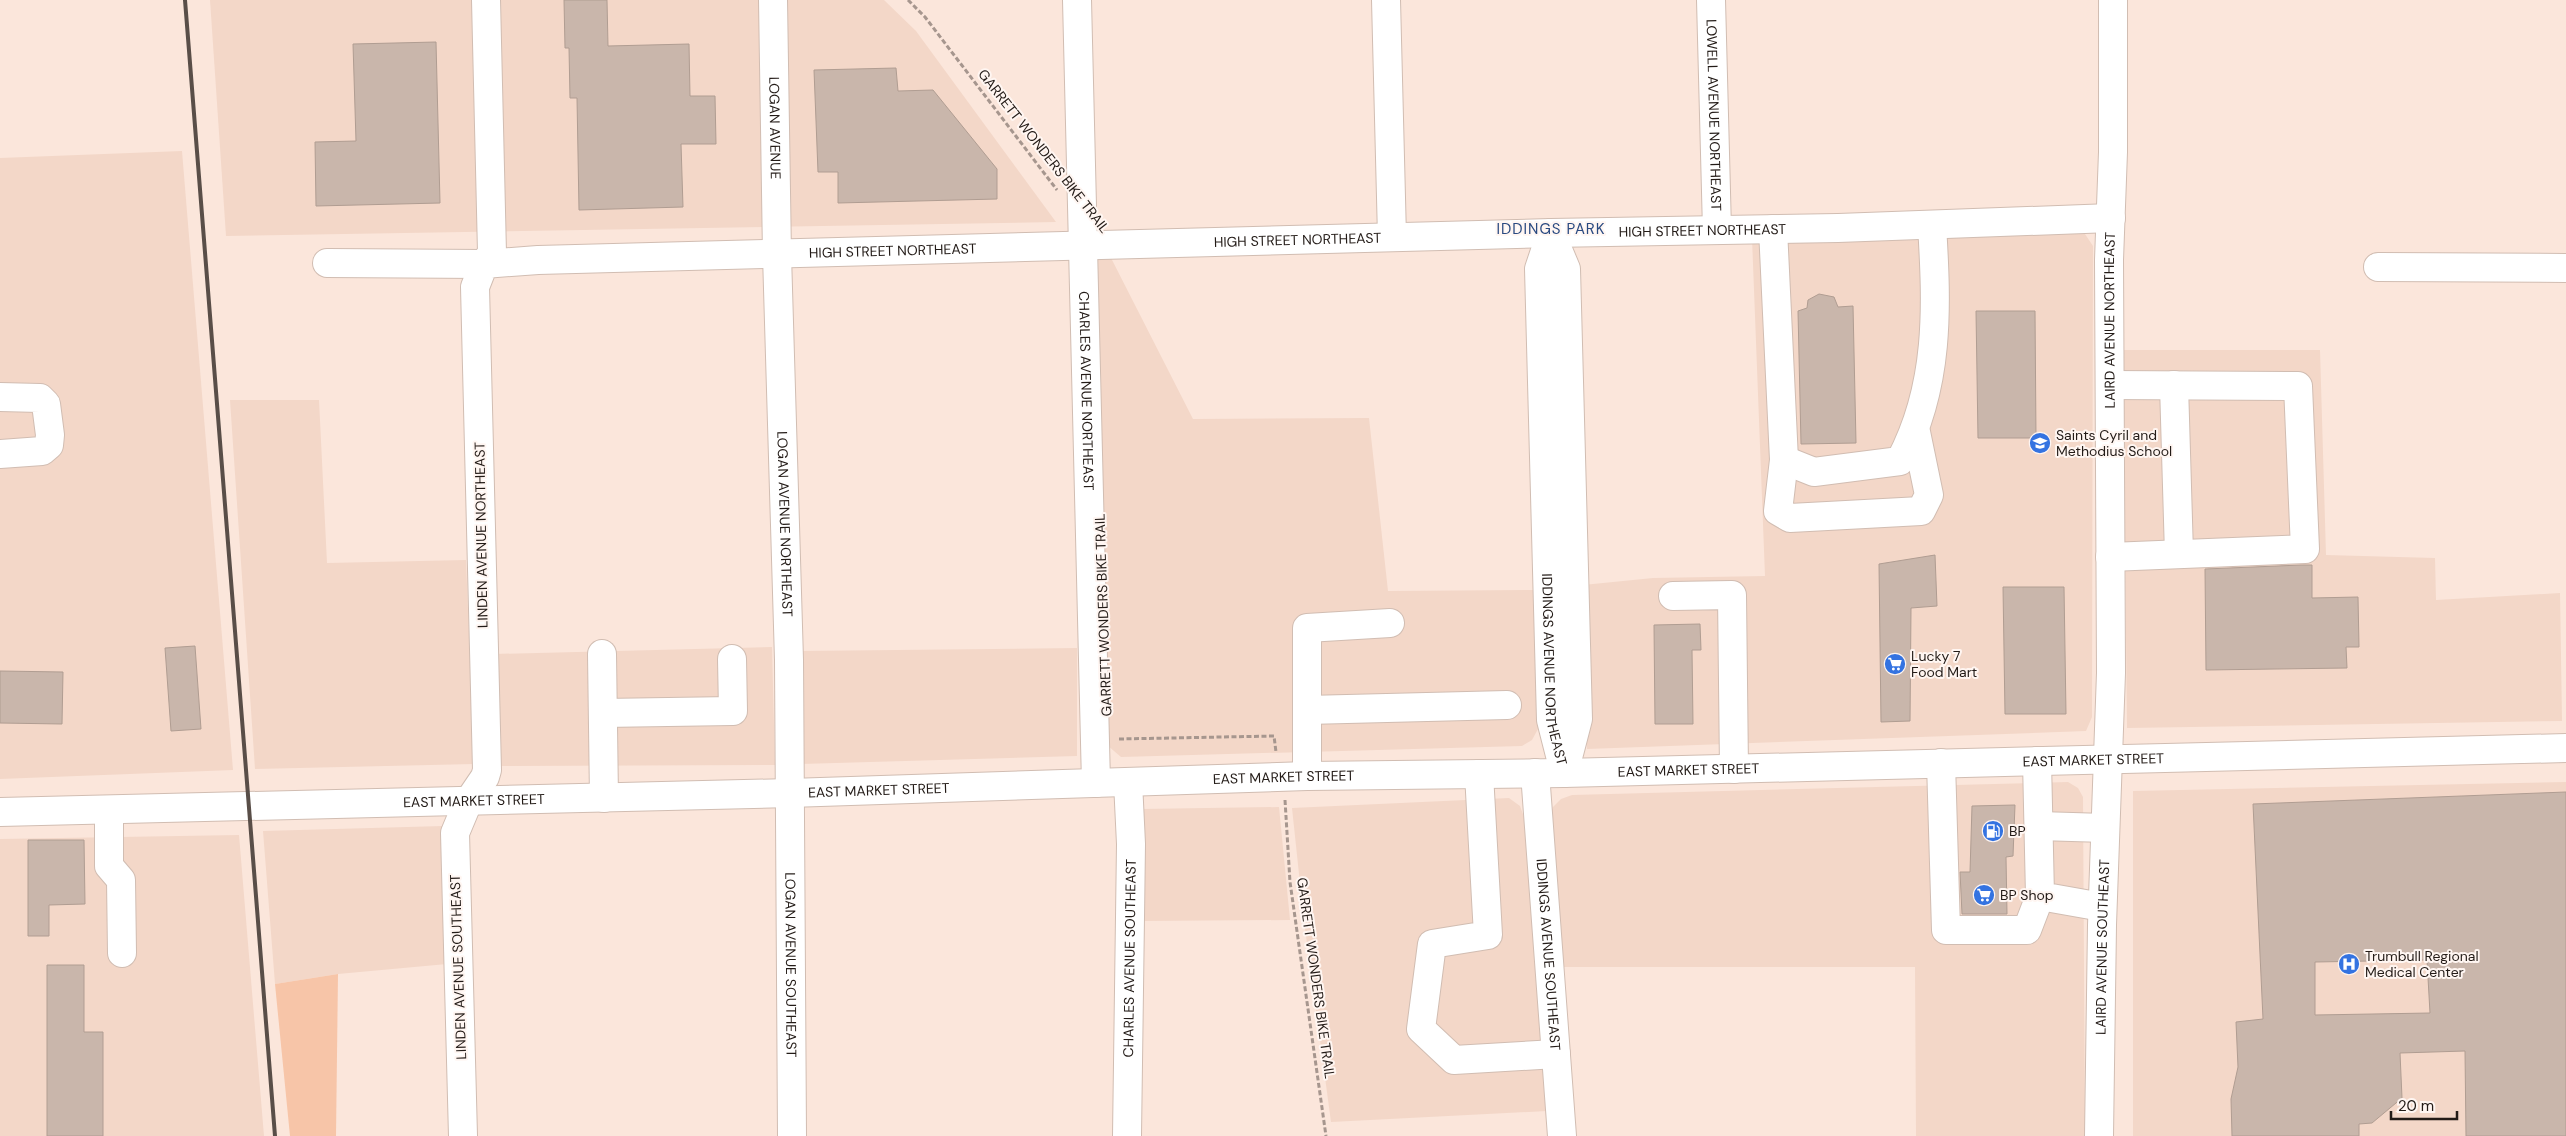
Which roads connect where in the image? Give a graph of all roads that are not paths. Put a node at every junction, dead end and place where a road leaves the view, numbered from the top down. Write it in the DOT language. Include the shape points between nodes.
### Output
graph roads {
  1 [pos="486,0"];
  2 [pos="773,0"];
  3 [pos="1076,0"];
  4 [pos="1386,0"];
  5 [pos="1711,0"];
  6 [pos="2113,0"];
  7 [pos="2111,218"];
  8 [pos="1932,225"];
  9 [pos="1773,229"];
  10 [pos="1717,230"];
  11 [pos="1081,232"];
  12 [pos="1551,233"];
  13 [pos="1392,237"];
  14 [pos="777,255"];
  15 [pos="327,263"];
  16 [pos="484,264"];
  17 [pos="2378,267"];
  18 [pos="2566,268"];
  19 [pos="2110,385"];
  20 [pos="2174,385"];
  21 [pos="0,397"];
  22 [pos="1916,432"];
  23 [pos="0,454"];
  24 [pos="1784,460"];
  25 [pos="2179,554"];
  26 [pos="2110,557"];
  27 [pos="1673,596"];
  28 [pos="1390,623"];
  29 [pos="602,654"];
  30 [pos="732,659"];
  31 [pos="1507,705"];
  32 [pos="1307,710"];
  33 [pos="603,713"];
  34 [pos="2566,748"];
  35 [pos="2107,759"];
  36 [pos="2037,761"];
  37 [pos="1941,763"];
  38 [pos="1734,768"];
  39 [pos="1535,773"];
  40 [pos="1564,773"];
  41 [pos="1479,774"];
  42 [pos="1294,777"];
  43 [pos="1128,782"];
  44 [pos="1096,783"];
  45 [pos="790,793"];
  46 [pos="604,798"];
  47 [pos="468,802"];
  48 [pos="109,810"];
  49 [pos="0,812"];
  50 [pos="2039,826"];
  51 [pos="2105,828"];
  52 [pos="2040,896"];
  53 [pos="2102,907"];
  54 [pos="122,953"];
  55 [pos="1556,1054"];
  56 [pos="463,1136"];
  57 [pos="792,1136"];
  58 [pos="1127,1136"];
  59 [pos="1562,1136"];
  60 [pos="2099,1136"];
  1 -- 16 [label="street, LINDEN AVENUE NORTHEAST" via="492,253"];
  2 -- 14 [label="street, LOGAN AVENUE"];
  3 -- 11 [label="street, CHARLES AVENUE NORTHEAST"];
  4 -- 13 [label="street"];
  5 -- 10 [label="street, LOWELL AVENUE NORTHEAST"];
  6 -- 7 [label="street, LAIRD AVENUE NORTHEAST"];
  7 -- 8 [label="street, HIGH STREET NORTHEAST"];
  7 -- 19 [label="street, LAIRD AVENUE NORTHEAST"];
  8 -- 9 [label="street, HIGH STREET NORTHEAST"];
  8 -- 22 [label="street" via="1936,293 1932,370"];
  9 -- 10 [label="street, HIGH STREET NORTHEAST"];
  9 -- 24 [label="street"];
  10 -- 12 [label="street, HIGH STREET NORTHEAST"];
  11 -- 13 [label="street, HIGH STREET NORTHEAST"];
  11 -- 14 [label="street, HIGH STREET NORTHEAST"];
  11 -- 44 [label="street, CHARLES AVENUE NORTHEAST"];
  12 -- 13 [label="street, HIGH STREET NORTHEAST"];
  12 -- 40 [label="street, IDDINGS AVENUE NORTHEAST" via="1566,269 1578,719"];
  14 -- 16 [label="street, HIGH STREET NORTHEAST"];
  14 -- 45 [label="street, LOGAN AVENUE NORTHEAST"];
  15 -- 16 [label="street, HIGH STREET NORTHEAST"];
  16 -- 47 [label="street, LINDEN AVENUE NORTHEAST" via="475,287 487,770 486,777"];
  17 -- 18 [label="street"];
  19 -- 20 [label="street"];
  19 -- 26 [label="street, LAIRD AVENUE NORTHEAST"];
  20 -- 25 [label="street"];
  20 -- 25 [label="street" via="2298,386 2305,549"];
  21 -- 23 [label="street" via="40,398 46,404 50,435 48,445 42,451"];
  22 -- 24 [label="street" via="1900,461 1814,472"];
  22 -- 24 [label="street" via="1929,495 1921,511 1790,518 1778,511"];
  25 -- 26 [label="street"];
  26 -- 35 [label="street, LAIRD AVENUE NORTHEAST" via="2111,673"];
  27 -- 38 [label="street" via="1732,595"];
  28 -- 32 [label="street" via="1307,628"];
  29 -- 33 [label="street"];
  30 -- 33 [label="street" via="733,711"];
  31 -- 32 [label="street"];
  32 -- 42 [label="street"];
  33 -- 46 [label="street"];
  34 -- 35 [label="street, EAST MARKET STREET"];
  35 -- 36 [label="street, EAST MARKET STREET"];
  35 -- 51 [label="street, LAIRD AVENUE SOUTHEAST"];
  36 -- 37 [label="street, EAST MARKET STREET"];
  36 -- 50 [label="street"];
  37 -- 38 [label="street, EAST MARKET STREET"];
  37 -- 52 [label="street" via="1946,930 2027,930"];
  38 -- 40 [label="street, EAST MARKET STREET"];
  39 -- 40 [label="street, EAST MARKET STREET"];
  39 -- 41 [label="street, EAST MARKET STREET"];
  39 -- 55 [label="street, IDDINGS AVENUE SOUTHEAST"];
  41 -- 42 [label="street, EAST MARKET STREET"];
  41 -- 55 [label="street" via="1488,935 1432,944 1422,1029 1454,1060"];
  42 -- 43 [label="street, EAST MARKET STREET"];
  43 -- 44 [label="street, EAST MARKET STREET"];
  43 -- 58 [label="street, CHARLES AVENUE SOUTHEAST" via="1131,844"];
  44 -- 45 [label="street, EAST MARKET STREET"];
  45 -- 46 [label="street, EAST MARKET STREET"];
  45 -- 57 [label="street, LOGAN AVENUE SOUTHEAST"];
  46 -- 47 [label="street, EAST MARKET STREET"];
  47 -- 48 [label="street, EAST MARKET STREET"];
  47 -- 56 [label="street, LINDEN AVENUE SOUTHEAST" via="455,833"];
  48 -- 49 [label="street, EAST MARKET STREET"];
  48 -- 54 [label="street" via="109,866 121,880"];
  50 -- 51 [label="street"];
  50 -- 52 [label="street"];
  51 -- 53 [label="street, LAIRD AVENUE SOUTHEAST"];
  52 -- 53 [label="street"];
  53 -- 60 [label="street, LAIRD AVENUE SOUTHEAST"];
  55 -- 59 [label="street, IDDINGS AVENUE SOUTHEAST"];
}
